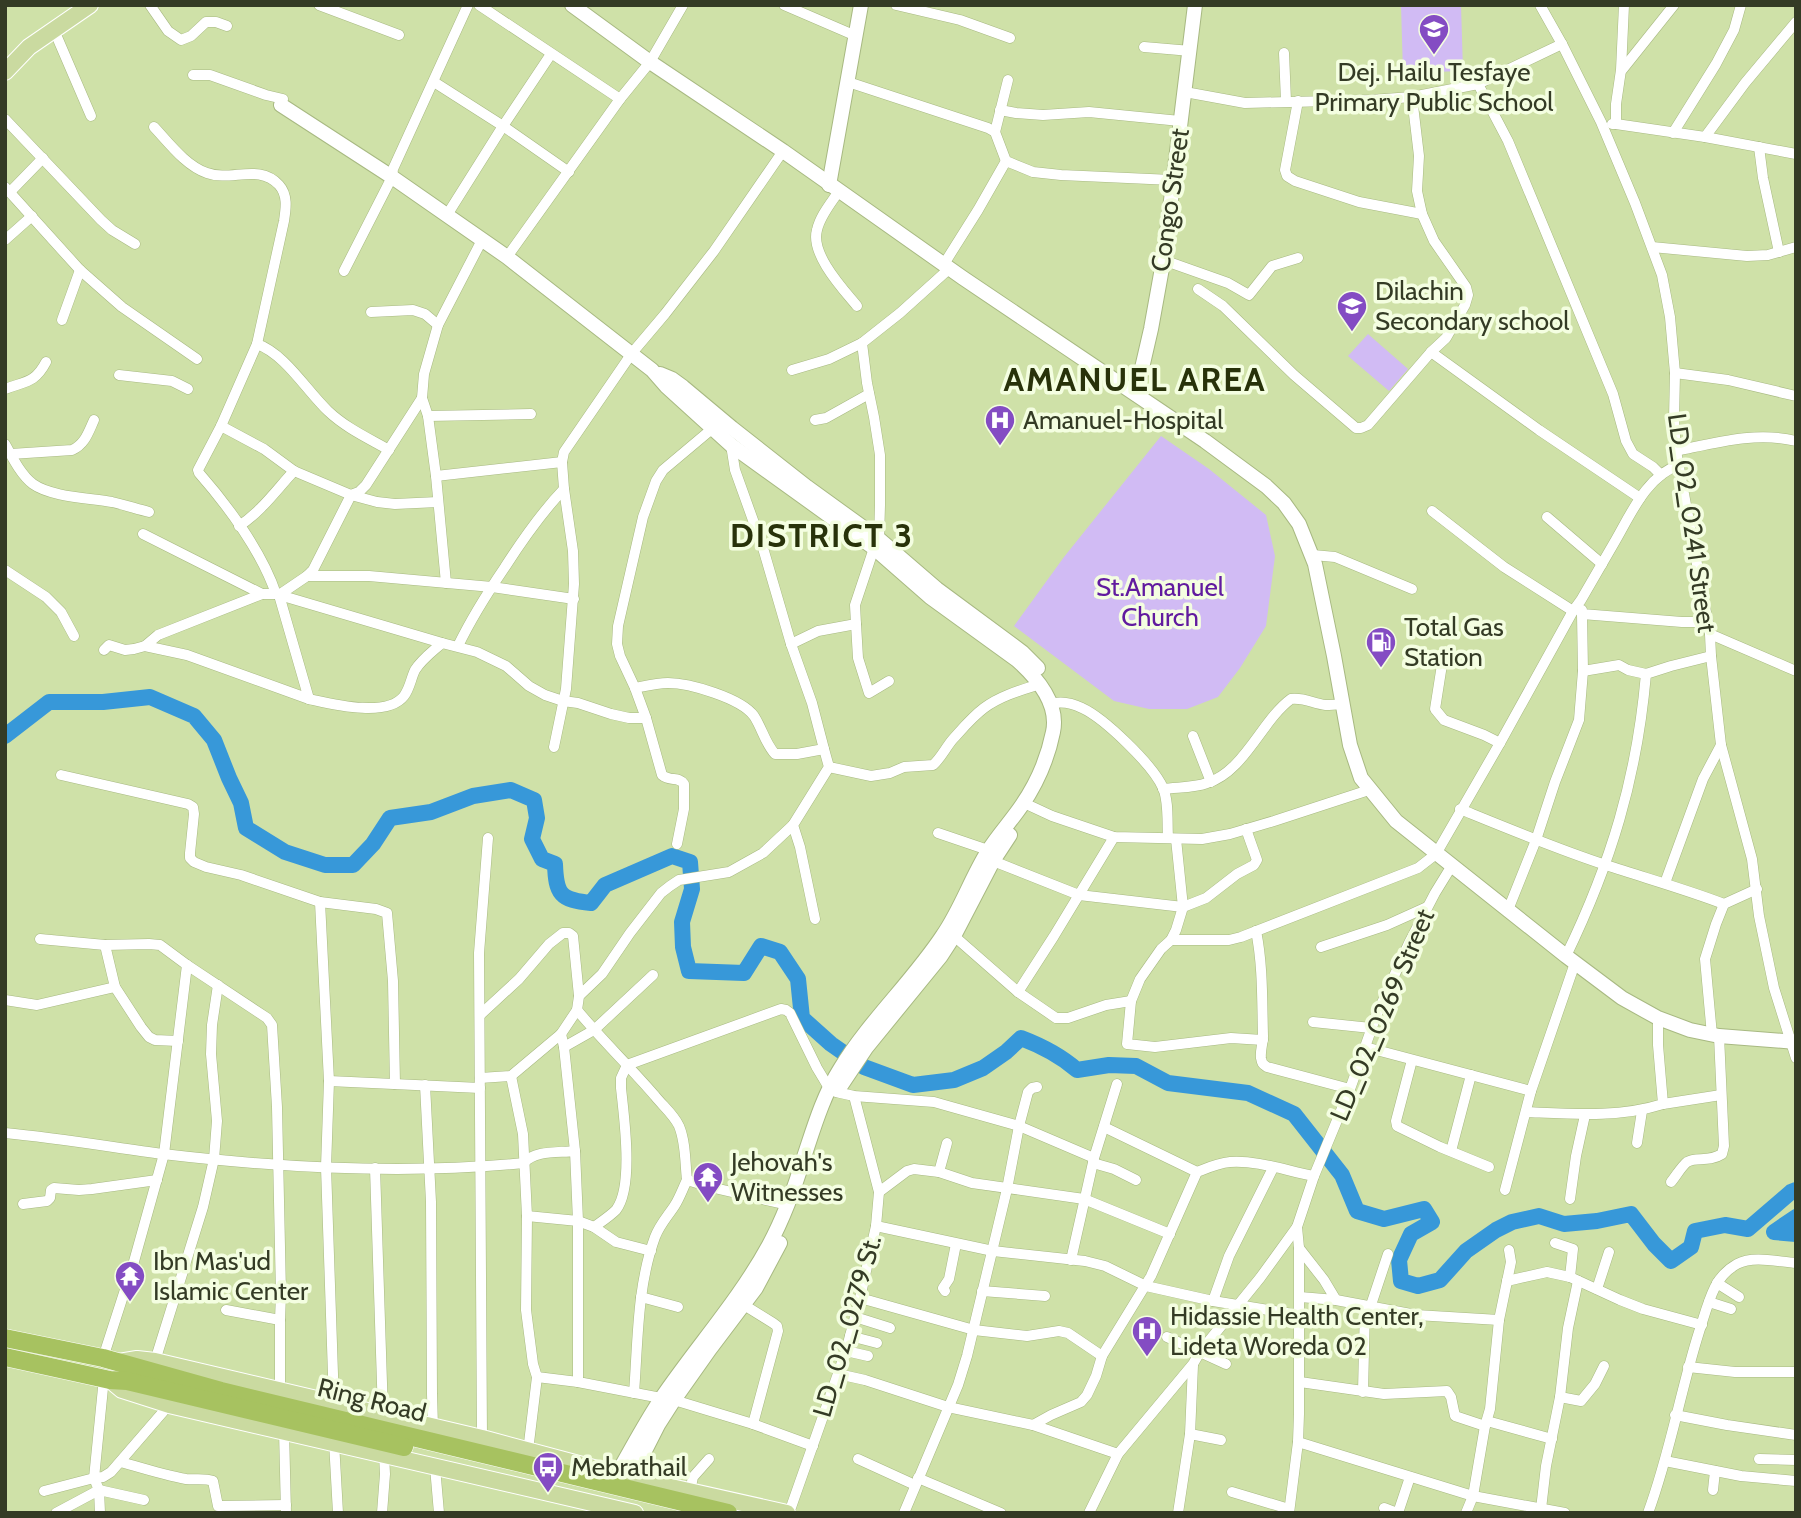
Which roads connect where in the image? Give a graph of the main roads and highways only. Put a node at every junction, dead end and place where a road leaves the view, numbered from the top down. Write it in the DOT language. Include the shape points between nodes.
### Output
graph roads {
  1 [pos="572,5"];
  2 [pos="861,5"];
  3 [pos="1195,5"];
  4 [pos="78,8"];
  5 [pos="5,72"];
  6 [pos="282,102"];
  7 [pos="834,188"];
  8 [pos="448,212"];
  9 [pos="509,255"];
  10 [pos="633,351"];
  11 [pos="652,370"];
  12 [pos="672,379"];
  13 [pos="1136,394"];
  14 [pos="876,544"];
  15 [pos="1054,703"];
  16 [pos="991,855"];
  17 [pos="1793,1042"];
  18 [pos="862,1045"];
  19 [pos="833,1090"];
  20 [pos="5,1338"];
  21 [pos="5,1357"];
  22 [pos="110,1360"];
  23 [pos="107,1379"];
  24 [pos="668,1399"];
  25 [pos="624,1476"];
  26 [pos="586,1508"];
  27 [pos="635,1513"];
  28 [pos="680,1513"];
  29 [pos="728,1513"];
  30 [pos="788,1513"];
  1 -- 7 [label="main road"];
  2 -- 7 [label="main road"];
  3 -- 13 [label="main road, Congo Street" via="1163,260"];
  4 -- 5 [label="main road"];
  6 -- 8 [label="main road"];
  7 -- 13 [label="main road"];
  8 -- 9 [label="main road"];
  8 -- 9 [label="main road"];
  9 -- 10 [label="main road"];
  10 -- 11 [label="main road"];
  10 -- 12 [label="main road"];
  11 -- 12 [label="main road"];
  11 -- 14 [label="main road" via="730,444"];
  12 -- 14 [label="main road"];
  13 -- 17 [label="main road" via="1266,486 1299,524 1322,590 1350,745 1361,778 1396,821 1622,998 1690,1030"];
  14 -- 15 [label="main road" via="930,597 1017,660"];
  14 -- 15 [label="main road" via="1022,652 1051,684"];
  15 -- 16 [label="main road" via="1054,729 1040,773 1027,804"];
  16 -- 18 [label="main road" via="945,933"];
  16 -- 18 [label="main road" via="941,956"];
  18 -- 19 [label="main road"];
  19 -- 24 [label="main road" via="815,1121 788,1205 770,1243"];
  19 -- 24 [label="main road" via="796,1208 771,1262 744,1306"];
  20 -- 22 [label="highway, Ring Road"];
  21 -- 23 [label="highway, Ring Road"];
  22 -- 25 [label="main road" via="155,1361"];
  22 -- 29 [label="highway, Ring Road"];
  23 -- 26 [label="main road" via="122,1390 169,1405 334,1442"];
  23 -- 28 [label="highway, Ring Road"];
  24 -- 25 [label="main road" via="659,1425"];
  25 -- 30 [label="main road"];
  26 -- 27 [label="main road"];
}
